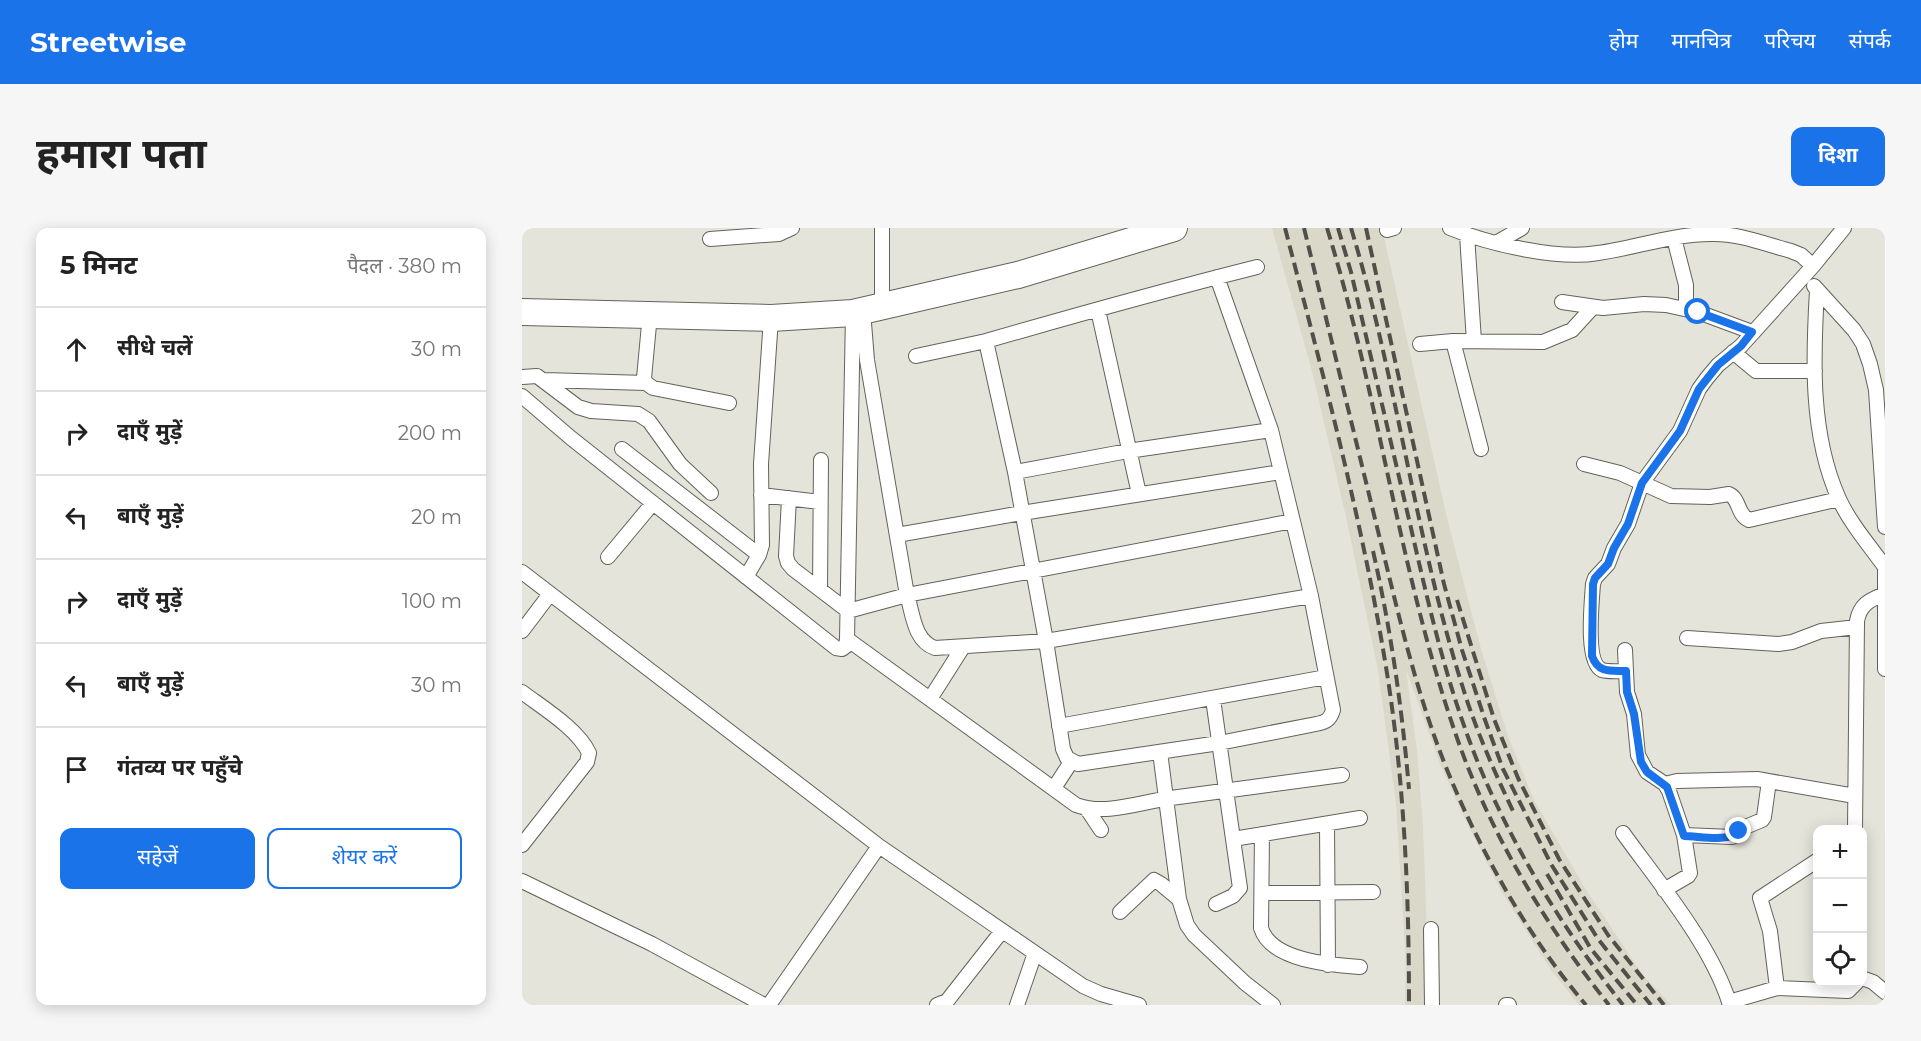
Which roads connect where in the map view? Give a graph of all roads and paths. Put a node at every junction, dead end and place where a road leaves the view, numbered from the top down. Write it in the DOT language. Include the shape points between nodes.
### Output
graph roads {
  1 [pos="792,228"];
  2 [pos="882,228"];
  3 [pos="1174,228"];
  4 [pos="1450,228"];
  5 [pos="1522,228"];
  6 [pos="1844,228"];
  7 [pos="1467,235"];
  8 [pos="1756,235"];
  9 [pos="1674,238"];
  10 [pos="710,239"];
  11 [pos="1496,243"];
  12 [pos="1257,267"];
  13 [pos="1809,271"];
  14 [pos="1217,277"];
  15 [pos="1817,290"];
  16 [pos="1562,302"];
  17 [pos="1593,307"];
  18 [pos="1686,308"];
  19 [pos="866,310"];
  20 [pos="1098,310"];
  21 [pos="522,312"];
  22 [pos="650,315"];
  23 [pos="771,318"];
  24 [pos="1752,332"];
  25 [pos="986,340"];
  26 [pos="1453,341"];
  27 [pos="1473,341"];
  28 [pos="1420,344"];
  29 [pos="1733,352"];
  30 [pos="916,356"];
  31 [pos="1815,371"];
  32 [pos="522,377"];
  33 [pos="544,380"];
  34 [pos="646,383"];
  35 [pos="522,396"];
  36 [pos="729,403"];
  37 [pos="1271,430"];
  38 [pos="1481,448"];
  39 [pos="622,449"];
  40 [pos="1128,451"];
  41 [pos="820,460"];
  42 [pos="1584,464"];
  43 [pos="1015,472"];
  44 [pos="1281,472"];
  45 [pos="1642,483"];
  46 [pos="711,493"];
  47 [pos="1139,494"];
  48 [pos="761,495"];
  49 [pos="789,498"];
  50 [pos="1839,499"];
  51 [pos="820,502"];
  52 [pos="653,503"];
  53 [pos="1022,513"];
  54 [pos="1293,521"];
  55 [pos="1885,527"];
  56 [pos="897,535"];
  57 [pos="759,555"];
  58 [pos="608,557"];
  59 [pos="1885,565"];
  60 [pos="1033,570"];
  61 [pos="522,572"];
  62 [pos="746,577"];
  63 [pos="820,589"];
  64 [pos="550,594"];
  65 [pos="1884,594"];
  66 [pos="907,595"];
  67 [pos="1311,596"];
  68 [pos="848,611"];
  69 [pos="1857,627"];
  70 [pos="522,631"];
  71 [pos="1687,638"];
  72 [pos="847,639"];
  73 [pos="1046,641"];
  74 [pos="963,647"];
  75 [pos="1625,651"];
  76 [pos="1885,669"];
  77 [pos="1626,671"];
  78 [pos="1326,677"];
  79 [pos="522,692"];
  80 [pos="930,699"];
  81 [pos="1213,699"];
  82 [pos="1059,726"];
  83 [pos="1219,743"];
  84 [pos="1160,752"];
  85 [pos="1071,762"];
  86 [pos="1342,775"];
  87 [pos="1769,781"];
  88 [pos="1665,784"];
  89 [pos="1054,788"];
  90 [pos="1226,791"];
  91 [pos="1855,796"];
  92 [pos="1167,799"];
  93 [pos="1087,809"];
  94 [pos="1360,818"];
  95 [pos="1327,824"];
  96 [pos="1855,825"];
  97 [pos="1101,830"];
  98 [pos="1623,833"];
  99 [pos="1262,834"];
  100 [pos="1684,836"];
  101 [pos="1233,839"];
  102 [pos="522,845"];
  103 [pos="879,846"];
  104 [pos="1813,863"];
  105 [pos="522,882"];
  106 [pos="1664,890"];
  107 [pos="1373,892"];
  108 [pos="1262,893"];
  109 [pos="1328,893"];
  110 [pos="1179,899"];
  111 [pos="1216,904"];
  112 [pos="1120,912"];
  113 [pos="1431,928"];
  114 [pos="1002,931"];
  115 [pos="1035,953"];
  116 [pos="1328,965"];
  117 [pos="1360,967"];
  118 [pos="1867,980"];
  119 [pos="1852,987"];
  120 [pos="1777,988"];
  121 [pos="1885,992"];
  122 [pos="1256,1000"];
  123 [pos="1436,1003"];
  124 [pos="1730,1004"];
  125 [pos="764,1005"];
  126 [pos="769,1005"];
  127 [pos="937,1005"];
  128 [pos="1017,1005"];
  129 [pos="1139,1005"];
  130 [pos="1273,1005"];
  1 -- 10 [label="street" via="779,234"];
  2 -- 19 [label="street"];
  3 -- 19 [label="highway" via="1018,275"];
  4 -- 7 [label="street"];
  5 -- 11 [label="street"];
  6 -- 13 [label="street"];
  7 -- 11 [label="street"];
  7 -- 27 [label="street"];
  8 -- 9 [label="street" via="1696,234"];
  8 -- 13 [label="street" via="1801,255"];
  9 -- 11 [label="street" via="1598,254 1573,255"];
  9 -- 18 [label="street" via="1686,285"];
  12 -- 14 [label="street"];
  13 -- 15 [label="street"];
  13 -- 24 [label="street"];
  14 -- 20 [label="street"];
  14 -- 37 [label="street"];
  15 -- 31 [label="street"];
  15 -- 55 [label="street" via="1854,330 1870,364 1876,390"];
  16 -- 17 [label="street"];
  17 -- 18 [label="street" via="1656,304"];
  17 -- 27 [label="street" via="1572,330 1543,342"];
  18 -- 24 [label="street"];
  19 -- 23 [label="highway"];
  19 -- 56 [label="street" via="867,360"];
  19 -- 68 [label="street"];
  20 -- 25 [label="street"];
  20 -- 40 [label="street"];
  21 -- 22 [label="highway"];
  22 -- 23 [label="highway"];
  22 -- 34 [label="street"];
  23 -- 48 [label="street"];
  24 -- 29 [label="street"];
  25 -- 30 [label="street"];
  25 -- 43 [label="street"];
  26 -- 27 [label="street"];
  26 -- 28 [label="street"];
  26 -- 38 [label="street"];
  29 -- 31 [label="street" via="1756,371"];
  29 -- 45 [label="street" via="1699,389 1680,431"];
  31 -- 50 [label="street" via="1822,444"];
  32 -- 33 [label="street" via="537,376"];
  33 -- 34 [label="street"];
  33 -- 46 [label="street" via="578,407 638,414 650,421 680,464"];
  34 -- 36 [label="street" via="653,388"];
  35 -- 52 [label="street"];
  37 -- 40 [label="street"];
  37 -- 44 [label="street"];
  39 -- 57 [label="street"];
  40 -- 43 [label="street"];
  40 -- 47 [label="street"];
  41 -- 51 [label="street"];
  42 -- 45 [label="street" via="1620,472"];
  43 -- 53 [label="street"];
  44 -- 47 [label="street"];
  44 -- 54 [label="street"];
  45 -- 50 [label="street" via="1679,497 1729,494 1749,520"];
  45 -- 77 [label="street" via="1628,524 1593,584 1594,663 1603,670"];
  47 -- 53 [label="street"];
  48 -- 49 [label="street"];
  48 -- 57 [label="street"];
  49 -- 51 [label="street"];
  49 -- 63 [label="street" via="788,562"];
  50 -- 59 [label="street"];
  51 -- 63 [label="street"];
  52 -- 58 [label="street"];
  52 -- 62 [label="street"];
  53 -- 56 [label="street"];
  53 -- 60 [label="street"];
  54 -- 60 [label="street"];
  54 -- 67 [label="street"];
  56 -- 66 [label="street"];
  57 -- 62 [label="street"];
  59 -- 65 [label="street"];
  60 -- 66 [label="street"];
  60 -- 73 [label="street"];
  61 -- 64 [label="street"];
  62 -- 72 [label="street" via="836,648 846,646"];
  63 -- 68 [label="street"];
  64 -- 70 [label="street"];
  64 -- 103 [label="street"];
  65 -- 69 [label="street" via="1863,605"];
  65 -- 76 [label="street"];
  66 -- 68 [label="street"];
  66 -- 74 [label="street" via="920,640 926,646"];
  67 -- 73 [label="street"];
  67 -- 78 [label="street"];
  68 -- 72 [label="street"];
  69 -- 71 [label="street" via="1821,631 1778,644"];
  69 -- 91 [label="street"];
  72 -- 80 [label="street"];
  73 -- 74 [label="street"];
  73 -- 82 [label="street"];
  74 -- 80 [label="street"];
  75 -- 77 [label="street"];
  77 -- 88 [label="street" via="1641,762 1647,772"];
  78 -- 81 [label="street"];
  78 -- 83 [label="street" via="1333,710 1325,722"];
  79 -- 102 [label="street" via="576,735 589,753 587,762"];
  80 -- 89 [label="street"];
  81 -- 82 [label="street"];
  81 -- 83 [label="street"];
  82 -- 85 [label="street" via="1063,749"];
  83 -- 84 [label="street"];
  83 -- 90 [label="street"];
  84 -- 85 [label="street"];
  84 -- 92 [label="street"];
  85 -- 89 [label="street"];
  86 -- 90 [label="street"];
  87 -- 88 [label="street"];
  87 -- 91 [label="street"];
  87 -- 100 [label="street" via="1762,820 1732,837"];
  88 -- 100 [label="street"];
  89 -- 93 [label="street"];
  90 -- 92 [label="street"];
  90 -- 101 [label="street"];
  91 -- 96 [label="street"];
  92 -- 93 [label="street"];
  92 -- 110 [label="street"];
  93 -- 97 [label="street"];
  94 -- 95 [label="street"];
  95 -- 99 [label="street"];
  95 -- 109 [label="street"];
  98 -- 106 [label="street"];
  99 -- 101 [label="street"];
  99 -- 108 [label="street"];
  100 -- 106 [label="street" via="1690,873"];
  101 -- 111 [label="street" via="1240,888"];
  103 -- 114 [label="street"];
  103 -- 126 [label="street"];
  104 -- 120 [label="street" via="1760,898 1770,931"];
  105 -- 125 [label="street" via="652,944"];
  106 -- 124 [label="street" via="1692,930"];
  107 -- 109 [label="street"];
  108 -- 109 [label="street"];
  108 -- 116 [label="street" via="1261,928 1267,941 1277,949"];
  109 -- 116 [label="street"];
  110 -- 112 [label="street" via="1154,880"];
  110 -- 122 [label="street" via="1194,935"];
  113 -- 123 [label="street"];
  114 -- 115 [label="street"];
  114 -- 127 [label="street" via="947,1001"];
  115 -- 128 [label="street"];
  115 -- 129 [label="street" via="1083,986"];
  116 -- 117 [label="street"];
  118 -- 121 [label="street"];
  119 -- 120 [label="street" via="1848,991"];
  120 -- 124 [label="street"];
  122 -- 130 [label="street"];
}
